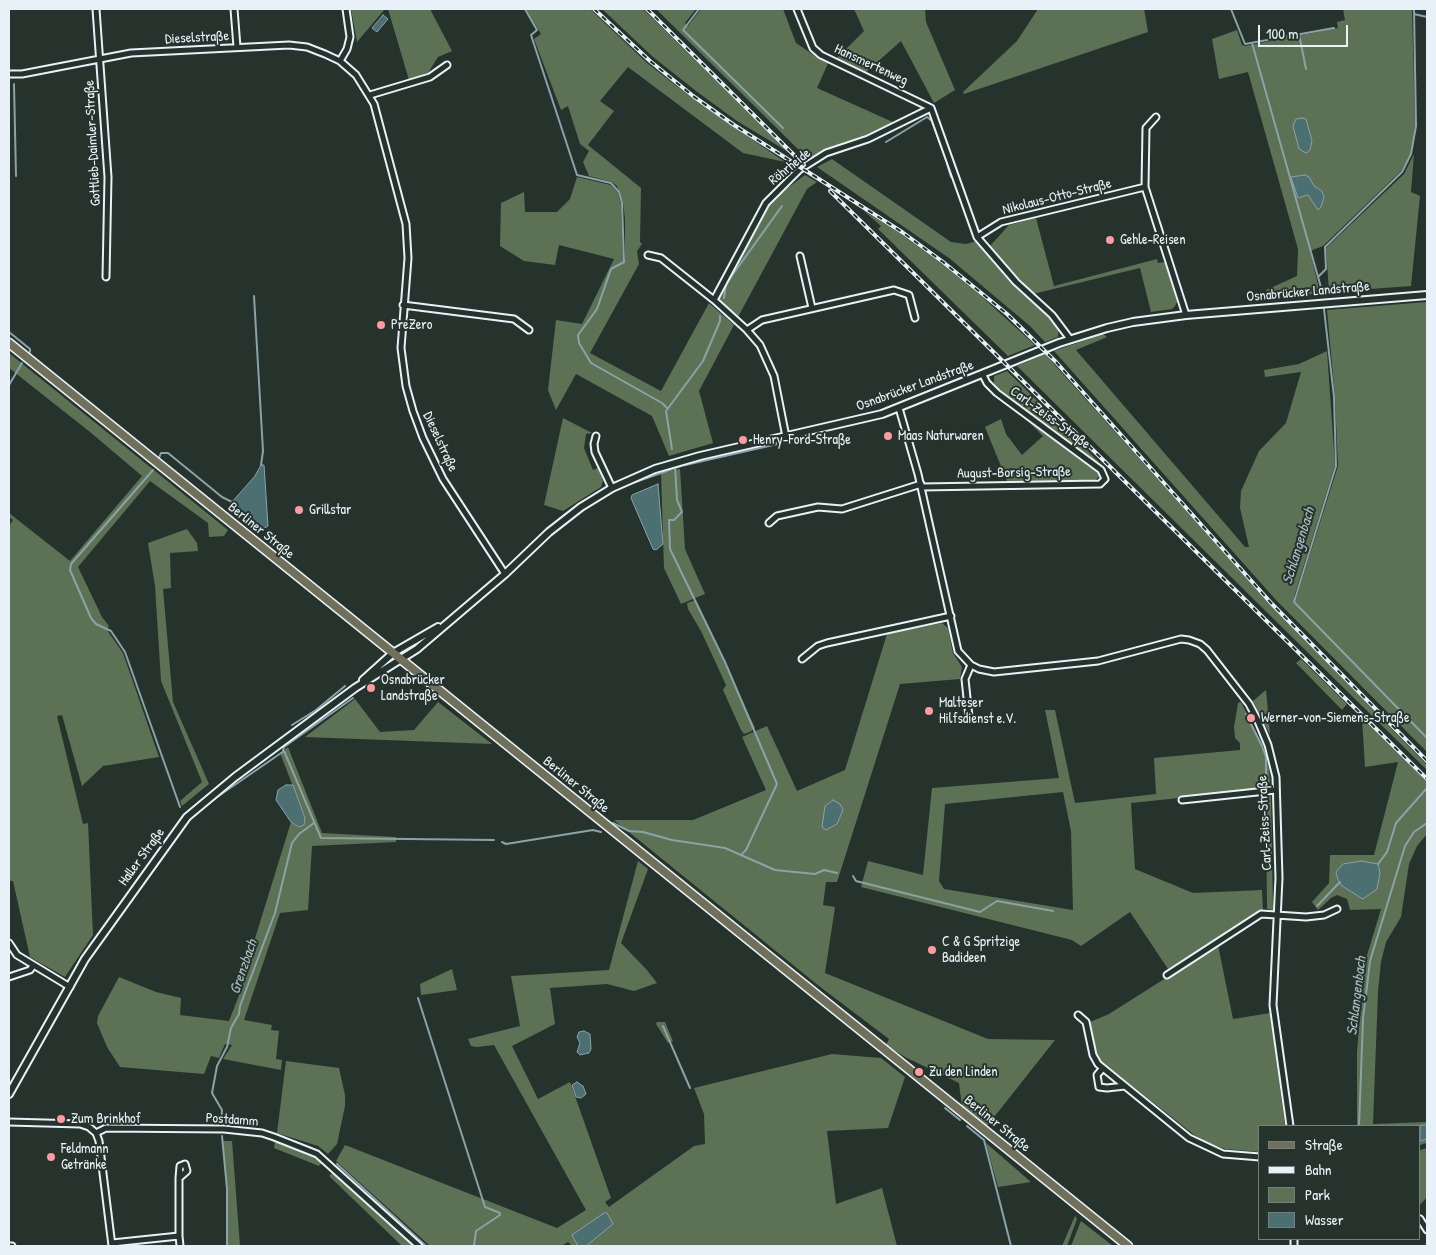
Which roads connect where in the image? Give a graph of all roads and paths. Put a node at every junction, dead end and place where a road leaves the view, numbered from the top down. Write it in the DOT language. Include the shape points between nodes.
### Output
graph roads {
  1 [pos="96,9"];
  2 [pos="234,9"];
  3 [pos="346,9"];
  4 [pos="797,9"];
  5 [pos="237,47"];
  6 [pos="100,60"];
  7 [pos="340,61"];
  8 [pos="447,66"];
  9 [pos="9,74"];
  10 [pos="370,95"];
  11 [pos="931,108"];
  12 [pos="1156,117"];
  13 [pos="1145,187"];
  14 [pos="977,237"];
  15 [pos="648,255"];
  16 [pos="800,256"];
  17 [pos="106,277"];
  18 [pos="1427,295"];
  19 [pos="714,300"];
  20 [pos="403,304"];
  21 [pos="812,308"];
  22 [pos="1186,315"];
  23 [pos="915,318"];
  24 [pos="529,330"];
  25 [pos="747,330"];
  26 [pos="1070,339"];
  27 [pos="9,343"];
  28 [pos="983,374"];
  29 [pos="899,408"];
  30 [pos="596,436"];
  31 [pos="786,437"];
  32 [pos="1105,478"];
  33 [pos="921,485"];
  34 [pos="612,488"];
  35 [pos="769,523"];
  36 [pos="505,574"];
  37 [pos="456,616"];
  38 [pos="951,616"];
  39 [pos="393,652"];
  40 [pos="402,660"];
  41 [pos="802,660"];
  42 [pos="971,665"];
  43 [pos="356,688"];
  44 [pos="968,717"];
  45 [pos="1276,790"];
  46 [pos="1182,800"];
  47 [pos="1337,909"];
  48 [pos="1277,914"];
  49 [pos="9,943"];
  50 [pos="33,966"];
  51 [pos="1167,974"];
  52 [pos="9,977"];
  53 [pos="70,987"];
  54 [pos="1078,1015"];
  55 [pos="1103,1068"];
  56 [pos="1126,1086"];
  57 [pos="9,1094"];
  58 [pos="9,1122"];
  59 [pos="1290,1125"];
  60 [pos="96,1133"];
  61 [pos="1258,1157"];
  62 [pos="179,1178"];
  63 [pos="179,1236"];
  64 [pos="112,1245"];
  65 [pos="180,1246"];
  66 [pos="419,1246"];
  67 [pos="1128,1246"];
  1 -- 6 [label="street, Gottlieb-Daimler-Straße"];
  2 -- 5 [label="street"];
  3 -- 7 [label="street" via="350,37"];
  4 -- 11 [label="street, Hansmertenweg" via="813,48 821,55"];
  5 -- 6 [label="street, Dieselstraße" via="131,53"];
  5 -- 7 [label="street, Dieselstraße" via="289,45 307,48"];
  6 -- 9 [label="street, Dieselstraße"];
  6 -- 17 [label="street, Gottlieb-Daimler-Straße" via="108,177"];
  7 -- 10 [label="street, Dieselstraße" via="356,74"];
  8 -- 10 [label="street" via="430,78"];
  10 -- 20 [label="street, Dieselstraße" via="406,224 408,258"];
  11 -- 14 [label="street"];
  11 -- 19 [label="street, Röhrheide" via="868,139 826,153 799,170 766,203"];
  12 -- 13 [label="street" via="1146,128"];
  13 -- 14 [label="street, Nikolaus-Otto-Straße" via="1001,222"];
  13 -- 22 [label="street"];
  14 -- 26 [label="street" via="1016,282 1052,315"];
  15 -- 19 [label="street" via="661,258"];
  16 -- 21 [label="street"];
  18 -- 22 [label="street, Osnabrücker Landstraße"];
  19 -- 25 [label="street"];
  20 -- 24 [label="street" via="514,319"];
  20 -- 36 [label="street, Dieselstraße" via="403,366 417,425 444,479"];
  21 -- 23 [label="street" via="900,290 909,295"];
  21 -- 25 [label="street" via="762,320"];
  22 -- 26 [label="street, Osnabrücker Landstraße" via="1133,322"];
  25 -- 31 [label="street" via="768,359"];
  26 -- 28 [label="street, Osnabrücker Landstraße"];
  27 -- 39 [label="main road, Berliner Straße"];
  28 -- 29 [label="street, Osnabrücker Landstraße"];
  28 -- 32 [label="street, Carl-Zeiss-Straße" via="997,394 1100,470"];
  29 -- 31 [label="street, Osnabrücker Landstraße"];
  29 -- 33 [label="street"];
  30 -- 34 [label="street" via="595,452"];
  31 -- 34 [label="street, Osnabrücker Landstraße" via="655,469"];
  32 -- 33 [label="street, August-Borsig-Straße" via="1100,484"];
  33 -- 35 [label="street" via="842,509 818,508 777,516"];
  33 -- 38 [label="street"];
  34 -- 36 [label="street, Osnabrücker Landstraße" via="549,532"];
  36 -- 37 [label="street, Osnabrücker Landstraße"];
  37 -- 39 [label="street, Osnabrücker Landstraße"];
  37 -- 40 [label="street, Osnabrücker Landstraße"];
  38 -- 41 [label="street" via="827,643 818,646"];
  38 -- 42 [label="street" via="958,650"];
  39 -- 40 [label="main road, Berliner Straße"];
  39 -- 43 [label="street, Haller Straße"];
  40 -- 43 [label="street, Haller Straße"];
  40 -- 67 [label="main road, Berliner Straße"];
  42 -- 44 [label="street" via="965,679"];
  42 -- 45 [label="street, Carl-Zeiss-Straße" via="994,672 1098,661 1182,639 1200,644 1249,704 1268,745"];
  43 -- 53 [label="street, Haller Straße" via="186,817 85,959"];
  45 -- 46 [label="street"];
  45 -- 48 [label="street, Carl-Zeiss-Straße"];
  47 -- 48 [label="street" via="1324,915 1306,917"];
  48 -- 51 [label="street" via="1261,914"];
  48 -- 59 [label="street, Carl-Zeiss-Straße" via="1273,1005"];
  49 -- 50 [label="street" via="17,955"];
  50 -- 52 [label="street"];
  50 -- 53 [label="street"];
  53 -- 57 [label="street, Haller Straße"];
  54 -- 55 [label="street" via="1086,1022 1093,1055"];
  55 -- 56 [label="street"];
  55 -- 56 [label="street" via="1096,1075 1099,1087"];
  56 -- 61 [label="street" via="1200,1145 1223,1154"];
  58 -- 60 [label="street" via="80,1124"];
  60 -- 64 [label="street"];
  60 -- 66 [label="street, Postdamm" via="106,1128 224,1129 274,1137 317,1154"];
  62 -- 63 [label="street"];
  63 -- 64 [label="street"];
  63 -- 65 [label="street"];
}
